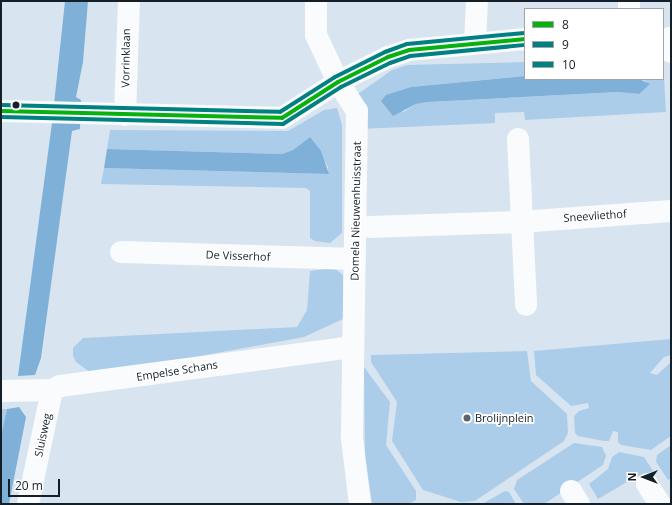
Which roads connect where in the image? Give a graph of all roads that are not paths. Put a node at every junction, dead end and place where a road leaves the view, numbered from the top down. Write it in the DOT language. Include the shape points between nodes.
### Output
graph roads {
  1 [pos="129,1"];
  2 [pos="316,1"];
  3 [pos="477,1"];
  4 [pos="524,39"];
  5 [pos="475,43"];
  6 [pos="338,82"];
  7 [pos="1,111"];
  8 [pos="125,115"];
  9 [pos="518,139"];
  10 [pos="671,211"];
  11 [pos="520,222"];
  12 [pos="370,227"];
  13 [pos="121,252"];
  14 [pos="355,259"];
  15 [pos="526,305"];
  16 [pos="353,346"];
  17 [pos="52,390"];
  18 [pos="1,391"];
  19 [pos="647,484"];
  20 [pos="28,504"];
  21 [pos="360,504"];
  22 [pos="660,504"];
  1 -- 8 [label="street, Vorrinklaan"];
  2 -- 6 [label="street, Domela Nieuwenhuisstraat" via="316,35"];
  3 -- 5 [label="street"];
  4 -- 5 [label="street"];
  5 -- 6 [label="street" via="409,50 388,57"];
  6 -- 8 [label="street" via="282,118"];
  6 -- 14 [label="street, Domela Nieuwenhuisstraat" via="357,111"];
  7 -- 8 [label="street"];
  9 -- 11 [label="street"];
  10 -- 11 [label="street, Sneevliethof"];
  11 -- 12 [label="street, Sneevliethof"];
  11 -- 15 [label="street"];
  13 -- 14 [label="street, De Visserhof"];
  14 -- 16 [label="street, Domela Nieuwenhuisstraat"];
  16 -- 17 [label="street, Empelse Schans" via="60,386"];
  16 -- 21 [label="street, Domela Nieuwenhuisstraat" via="352,439"];
  17 -- 18 [label="street, Empelse Schans"];
  17 -- 20 [label="street, Sluisweg"];
  19 -- 22 [label="street"];
}
